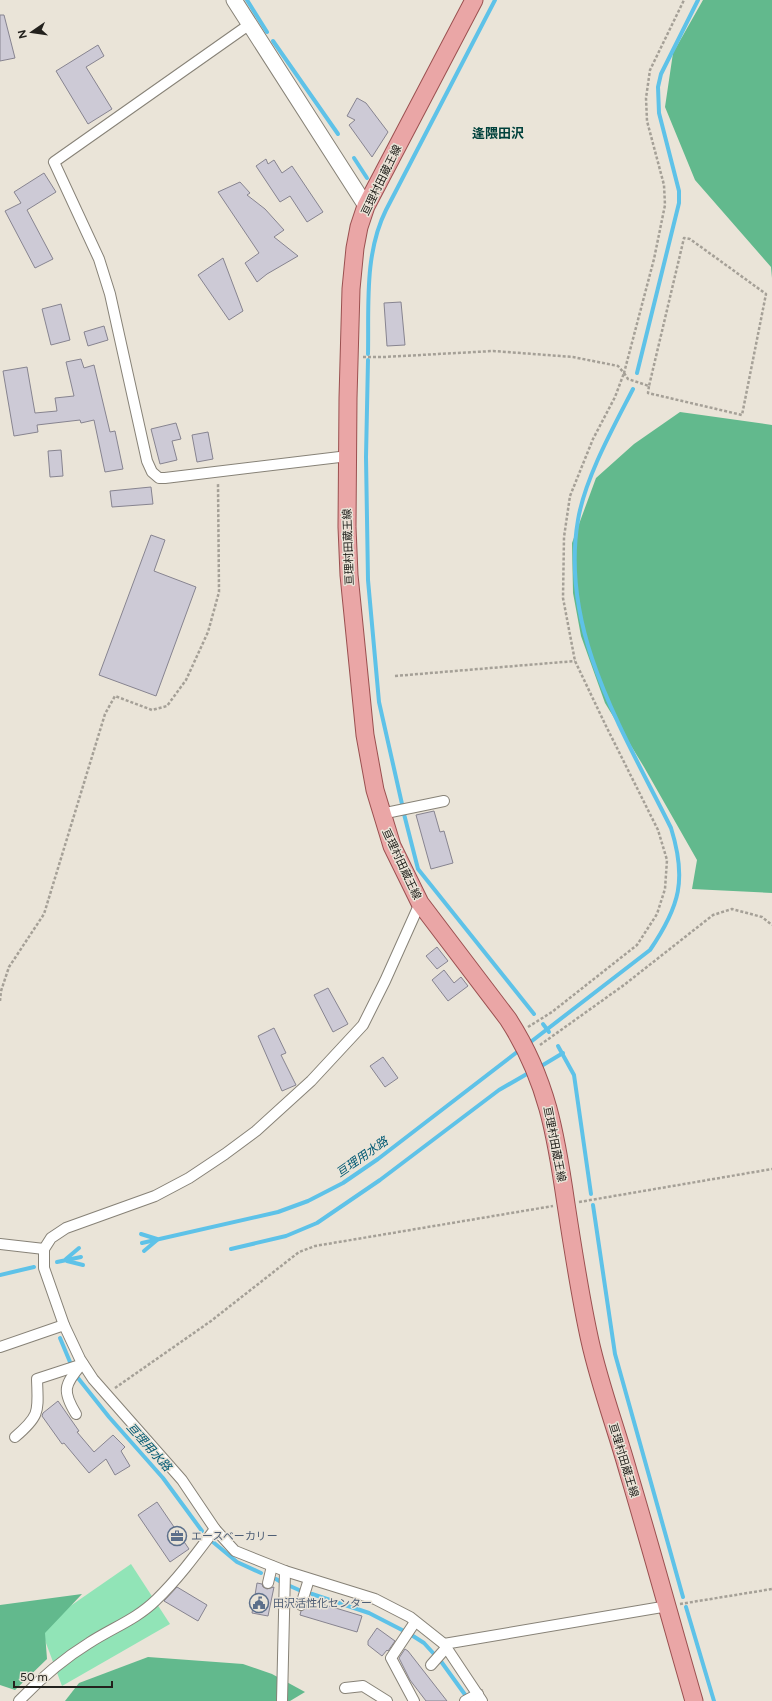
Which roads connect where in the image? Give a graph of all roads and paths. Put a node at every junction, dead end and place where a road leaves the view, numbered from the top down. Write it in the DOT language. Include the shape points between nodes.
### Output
graph roads {
  1 [pos="234,0"];
  2 [pos="474,0"];
  3 [pos="684,0"];
  4 [pos="250,24"];
  5 [pos="366,206"];
  6 [pos="349,356"];
  7 [pos="624,373"];
  8 [pos="649,386"];
  9 [pos="348,456"];
  10 [pos="217,472"];
  11 [pos="575,661"];
  12 [pos="395,676"];
  13 [pos="444,801"];
  14 [pos="381,814"];
  15 [pos="420,903"];
  16 [pos="772,925"];
  17 [pos="0,1001"];
  18 [pos="518,1034"];
  19 [pos="528,1054"];
  20 [pos="772,1169"];
  21 [pos="566,1204"];
  22 [pos="0,1244"];
  23 [pos="44,1249"];
  24 [pos="64,1325"];
  25 [pos="0,1347"];
  26 [pos="83,1364"];
  27 [pos="105,1394"];
  28 [pos="76,1414"];
  29 [pos="15,1436"];
  30 [pos="215,1529"];
  31 [pos="272,1566"];
  32 [pos="285,1571"];
  33 [pos="309,1579"];
  34 [pos="268,1583"];
  35 [pos="772,1589"];
  36 [pos="301,1605"];
  37 [pos="668,1606"];
  38 [pos="415,1622"];
  39 [pos="445,1646"];
  40 [pos="430,1665"];
  41 [pos="345,1688"];
  42 [pos="480,1697"];
  43 [pos="19,1701"];
  44 [pos="282,1701"];
  45 [pos="387,1701"];
  46 [pos="414,1701"];
  47 [pos="465,1701"];
  48 [pos="694,1701"];
  1 -- 4 [label="street"];
  2 -- 5 [label="main road, 亘理村田蔵王線"];
  3 -- 7 [label="path" via="650,70 646,98 647,121 664,185 664,205 654,259"];
  4 -- 5 [label="street"];
  4 -- 10 [label="street" via="54,162 100,259 147,461 152,472 159,478 165,478"];
  5 -- 6 [label="main road, 亘理村田蔵王線" via="355,248"];
  6 -- 7 [label="path" via="384,357 493,351 573,357 618,366"];
  6 -- 9 [label="main road, 亘理村田蔵王線"];
  7 -- 8 [label="path" via="628,379"];
  7 -- 11 [label="path" via="615,397 592,439 570,496 564,536 563,598"];
  8 -- 8 [label="path" via="684,238 690,239 766,294 742,415 648,393"];
  9 -- 10 [label="street"];
  9 -- 14 [label="main road, 亘理村田蔵王線" via="347,527 352,612 369,765"];
  10 -- 17 [label="path" via="219,592 208,632 186,680 167,706 152,710 115,696 105,714 44,914 9,967"];
  11 -- 12 [label="path"];
  11 -- 18 [label="path" via="658,830 667,860 665,889 657,914 637,945 552,1012"];
  13 -- 14 [label="street"];
  14 -- 15 [label="main road, 亘理村田蔵王線" via="392,846"];
  15 -- 18 [label="main road, 亘理村田蔵王線"];
  15 -- 23 [label="street" via="363,1025 287,1104 225,1154 189,1178 156,1196 66,1228 51,1238"];
  16 -- 19 [label="path" via="762,917 732,909 713,915 624,985"];
  18 -- 19 [label="main road, 亘理村田蔵王線"];
  19 -- 21 [label="main road, 亘理村田蔵王線" via="541,1082 552,1120"];
  20 -- 21 [label="path"];
  21 -- 27 [label="path" via="314,1246 299,1252 211,1321"];
  21 -- 37 [label="main road, 亘理村田蔵王線" via="590,1342"];
  22 -- 23 [label="street"];
  23 -- 24 [label="street" via="44,1268"];
  24 -- 25 [label="street"];
  24 -- 26 [label="street"];
  26 -- 27 [label="street"];
  26 -- 28 [label="street" via="69,1379 67,1390 68,1401"];
  26 -- 29 [label="street" via="37,1379 38,1409 30,1424"];
  27 -- 30 [label="street" via="182,1480"];
  30 -- 31 [label="street" via="235,1551"];
  30 -- 43 [label="street" via="156,1600 130,1620 90,1642 56,1666"];
  31 -- 32 [label="street"];
  31 -- 34 [label="street"];
  32 -- 33 [label="street"];
  32 -- 44 [label="street"];
  33 -- 36 [label="street"];
  33 -- 38 [label="street" via="375,1599 395,1608"];
  35 -- 37 [label="path"];
  37 -- 39 [label="street"];
  37 -- 48 [label="main road, 亘理村田蔵王線"];
  38 -- 39 [label="street"];
  38 -- 46 [label="street" via="390,1658"];
  39 -- 40 [label="street"];
  39 -- 42 [label="street"];
  41 -- 45 [label="street" via="363,1686"];
  42 -- 47 [label="street"];
}
